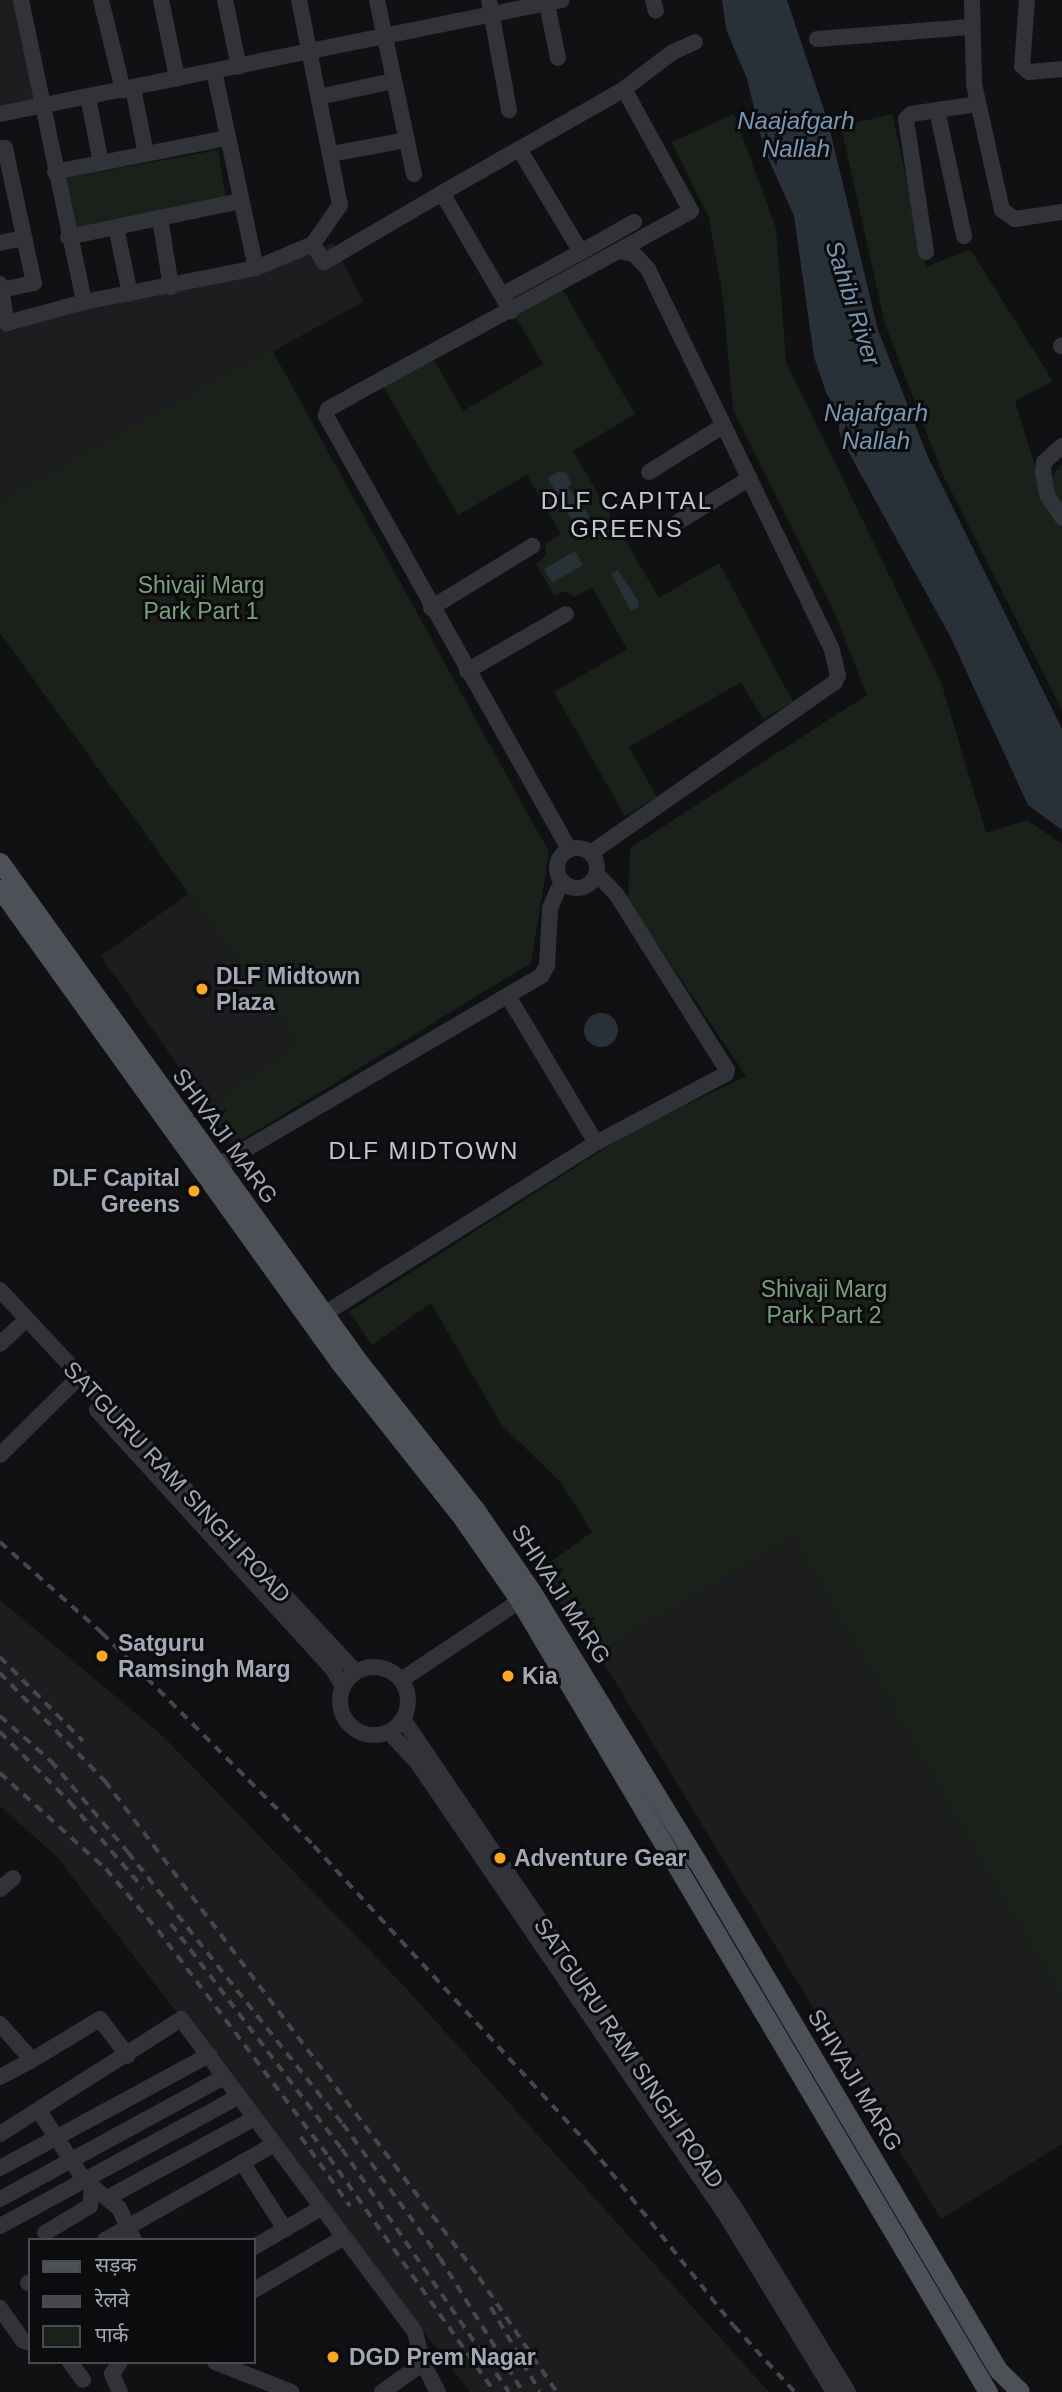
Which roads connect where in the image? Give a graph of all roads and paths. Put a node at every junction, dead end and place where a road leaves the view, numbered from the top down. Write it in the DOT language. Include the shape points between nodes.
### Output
graph roads {
  1 [pos="21,0"];
  2 [pos="102,0"];
  3 [pos="161,0"];
  4 [pos="225,0"];
  5 [pos="299,0"];
  6 [pos="377,0"];
  7 [pos="489,0"];
  8 [pos="972,0"];
  9 [pos="1027,0"];
  10 [pos="554,2"];
  11 [pos="493,16"];
  12 [pos="970,27"];
  13 [pos="385,37"];
  14 [pos="817,39"];
  15 [pos="695,42"];
  16 [pos="310,52"];
  17 [pos="558,58"];
  18 [pos="239,67"];
  19 [pos="1062,69"];
  20 [pos="214,71"];
  21 [pos="177,78"];
  22 [pos="393,81"];
  23 [pos="128,89"];
  24 [pos="624,89"];
  25 [pos="88,97"];
  26 [pos="319,97"];
  27 [pos="978,104"];
  28 [pos="43,106"];
  29 [pos="509,110"];
  30 [pos="937,110"];
  31 [pos="0,114"];
  32 [pos="227,138"];
  33 [pos="405,139"];
  34 [pos="0,148"];
  35 [pos="519,149"];
  36 [pos="146,154"];
  37 [pos="331,154"];
  38 [pos="101,163"];
  39 [pos="55,172"];
  40 [pos="414,174"];
  41 [pos="442,193"];
  42 [pos="7,195"];
  43 [pos="241,201"];
  44 [pos="1062,212"];
  45 [pos="160,218"];
  46 [pos="634,222"];
  47 [pos="116,227"];
  48 [pos="964,236"];
  49 [pos="68,237"];
  50 [pos="24,238"];
  51 [pos="0,243"];
  52 [pos="313,244"];
  53 [pos="618,251"];
  54 [pos="581,252"];
  55 [pos="926,252"];
  56 [pos="256,268"];
  57 [pos="1,287"];
  58 [pos="171,287"];
  59 [pos="130,294"];
  60 [pos="502,295"];
  61 [pos="84,302"];
  62 [pos="511,311"];
  63 [pos="4,323"];
  64 [pos="720,427"];
  65 [pos="1062,446"];
  66 [pos="649,472"];
  67 [pos="750,478"];
  68 [pos="1062,517"];
  69 [pos="678,522"];
  70 [pos="532,546"];
  71 [pos="432,608"];
  72 [pos="566,614"];
  73 [pos="467,671"];
  74 [pos="569,849"];
  75 [pos="591,853"];
  76 [pos="0,862"];
  77 [pos="597,874"];
  78 [pos="562,881"];
  79 [pos="0,889"];
  80 [pos="508,996"];
  81 [pos="596,1143"];
  82 [pos="216,1166"];
  83 [pos="0,1290"];
  84 [pos="0,1305"];
  85 [pos="324,1314"];
  86 [pos="19,1326"];
  87 [pos="0,1344"];
  88 [pos="72,1384"];
  89 [pos="0,1455"];
  90 [pos="526,1596"];
  91 [pos="356,1672"];
  92 [pos="401,1680"];
  93 [pos="343,1686"];
  94 [pos="403,1718"];
  95 [pos="389,1732"];
  96 [pos="13,1878"];
  97 [pos="0,1889"];
  98 [pos="0,2024"];
  99 [pos="209,2055"];
  100 [pos="128,2056"];
  101 [pos="32,2060"];
  102 [pos="0,2077"];
  103 [pos="224,2077"];
  104 [pos="238,2097"];
  105 [pos="39,2110"];
  106 [pos="253,2119"];
  107 [pos="0,2134"];
  108 [pos="56,2137"];
  109 [pos="273,2145"];
  110 [pos="71,2161"];
  111 [pos="242,2162"];
  112 [pos="0,2168"];
  113 [pos="88,2184"];
  114 [pos="107,2198"];
  115 [pos="0,2199"];
  116 [pos="321,2208"];
  117 [pos="0,2226"];
  118 [pos="285,2229"];
  119 [pos="45,2233"];
  120 [pos="131,2233"];
  121 [pos="112,2238"];
  122 [pos="341,2239"];
  123 [pos="256,2246"];
  124 [pos="256,2289"];
  125 [pos="0,2308"];
  126 [pos="28,2342"];
  127 [pos="423,2363"];
  128 [pos="72,2364"];
  129 [pos="119,2364"];
  130 [pos="220,2364"];
  131 [pos="83,2380"];
  132 [pos="120,2392"];
  133 [pos="291,2392"];
  134 [pos="382,2392"];
  135 [pos="438,2392"];
  136 [pos="834,2392"];
  137 [pos="848,2392"];
  138 [pos="988,2392"];
  139 [pos="1020,2392"];
  140 [pos="1027,2392"];
  1 -- 28 [label="street"];
  2 -- 23 [label="street"];
  3 -- 21 [label="street"];
  4 -- 18 [label="street"];
  5 -- 16 [label="street"];
  6 -- 13 [label="street"];
  7 -- 11 [label="street"];
  8 -- 12 [label="street"];
  9 -- 19 [label="street" via="1022,66 1029,72"];
  10 -- 11 [label="street"];
  10 -- 17 [label="street"];
  11 -- 13 [label="street"];
  11 -- 29 [label="street"];
  12 -- 14 [label="street"];
  12 -- 27 [label="street"];
  13 -- 16 [label="street"];
  13 -- 22 [label="street"];
  15 -- 24 [label="street" via="673,52"];
  16 -- 18 [label="street"];
  16 -- 26 [label="street"];
  18 -- 20 [label="street"];
  20 -- 21 [label="street"];
  20 -- 32 [label="street"];
  21 -- 23 [label="street"];
  22 -- 26 [label="street"];
  22 -- 33 [label="street"];
  23 -- 25 [label="street"];
  23 -- 36 [label="street"];
  24 -- 35 [label="street"];
  24 -- 53 [label="street" via="691,211"];
  25 -- 28 [label="street"];
  25 -- 38 [label="street"];
  26 -- 37 [label="street"];
  27 -- 30 [label="street"];
  27 -- 44 [label="street" via="1002,210 1015,219"];
  28 -- 31 [label="street"];
  28 -- 39 [label="street"];
  30 -- 48 [label="street"];
  30 -- 55 [label="street" via="906,119"];
  32 -- 36 [label="street"];
  32 -- 43 [label="street"];
  33 -- 37 [label="street"];
  33 -- 40 [label="street"];
  34 -- 42 [label="street" via="5,148"];
  35 -- 41 [label="street"];
  35 -- 54 [label="street"];
  36 -- 38 [label="street"];
  37 -- 52 [label="street" via="340,205"];
  38 -- 39 [label="street"];
  39 -- 49 [label="street"];
  41 -- 52 [label="street" via="324,262"];
  41 -- 60 [label="street"];
  42 -- 50 [label="street"];
  43 -- 45 [label="street"];
  43 -- 56 [label="street"];
  45 -- 47 [label="street"];
  45 -- 58 [label="street"];
  46 -- 54 [label="street"];
  47 -- 49 [label="street"];
  47 -- 59 [label="street"];
  49 -- 61 [label="street"];
  50 -- 51 [label="street"];
  50 -- 57 [label="street" via="34,283"];
  52 -- 56 [label="street"];
  53 -- 62 [label="street"];
  53 -- 64 [label="street" via="634,254 648,269"];
  54 -- 60 [label="street"];
  56 -- 58 [label="street"];
  57 -- 63 [label="street"];
  58 -- 59 [label="street"];
  59 -- 61 [label="street"];
  60 -- 62 [label="street"];
  61 -- 63 [label="street"];
  62 -- 71 [label="street" via="340,402 326,416"];
  64 -- 66 [label="street"];
  64 -- 67 [label="street"];
  65 -- 68 [label="street" via="1044,462 1043,472 1047,495"];
  67 -- 69 [label="street"];
  67 -- 75 [label="street" via="832,650 838,675 835,682"];
  70 -- 71 [label="street"];
  71 -- 73 [label="street"];
  72 -- 73 [label="street"];
  73 -- 74 [label="street"];
  74 -- 75 [label="street"];
  74 -- 78 [label="street" via="557,863"];
  75 -- 77 [label="street"];
  76 -- 82 [label="main road, SHIVAJI MARG"];
  77 -- 78 [label="street" via="590,884 579,888"];
  77 -- 81 [label="street" via="616,894 727,1070"];
  78 -- 80 [label="street" via="550,908 545,971"];
  79 -- 90 [label="main road, SHIVAJI MARG" via="331,1352"];
  80 -- 81 [label="street"];
  80 -- 82 [label="street"];
  81 -- 85 [label="street"];
  82 -- 85 [label="main road, SHIVAJI MARG"];
  83 -- 91 [label="street, SATGURU RAM SINGH ROAD"];
  84 -- 86 [label="street, SATGURU RAM SINGH ROAD"];
  85 -- 90 [label="main road, SHIVAJI MARG" via="475,1509"];
  86 -- 87 [label="street"];
  86 -- 88 [label="street, SATGURU RAM SINGH ROAD"];
  88 -- 89 [label="street"];
  88 -- 93 [label="street, SATGURU RAM SINGH ROAD" via="304,1637"];
  90 -- 92 [label="street"];
  90 -- 138 [label="main road, SHIVAJI MARG"];
  90 -- 139 [label="main road, SHIVAJI MARG" via="684,1837 998,2370"];
  91 -- 92 [label="street" via="372,1667 388,1670"];
  91 -- 93 [label="street"];
  92 -- 94 [label="street" via="408,1706"];
  93 -- 95 [label="street" via="341,1711 346,1722 366,1734"];
  94 -- 95 [label="street"];
  94 -- 137 [label="street, SATGURU RAM SINGH ROAD" via="737,2211"];
  95 -- 136 [label="street, SATGURU RAM SINGH ROAD" via="417,1762 727,2217"];
  96 -- 97 [label="street"];
  98 -- 101 [label="street"];
  99 -- 100 [label="street" via="181,2019"];
  99 -- 103 [label="street"];
  99 -- 108 [label="street"];
  100 -- 101 [label="street" via="100,2018"];
  100 -- 105 [label="street"];
  101 -- 102 [label="street"];
  103 -- 104 [label="street"];
  103 -- 110 [label="street"];
  104 -- 106 [label="street"];
  104 -- 113 [label="street"];
  105 -- 107 [label="street"];
  105 -- 108 [label="street"];
  106 -- 109 [label="street"];
  106 -- 114 [label="street"];
  108 -- 110 [label="street"];
  108 -- 112 [label="street"];
  109 -- 111 [label="street"];
  109 -- 116 [label="street"];
  110 -- 113 [label="street"];
  110 -- 115 [label="street"];
  111 -- 118 [label="street"];
  111 -- 120 [label="street"];
  113 -- 114 [label="street"];
  113 -- 117 [label="street"];
  113 -- 119 [label="street" via="90,2206"];
  114 -- 120 [label="street" via="119,2208"];
  116 -- 118 [label="street"];
  116 -- 122 [label="street"];
  118 -- 123 [label="street"];
  120 -- 121 [label="street"];
  122 -- 124 [label="street"];
  122 -- 127 [label="street" via="415,2332"];
  125 -- 126 [label="street"];
  127 -- 134 [label="street"];
  127 -- 135 [label="street"];
  128 -- 131 [label="street"];
  129 -- 132 [label="street" via="112,2374"];
  130 -- 133 [label="street"];
  139 -- 140 [label="main road"];
}
